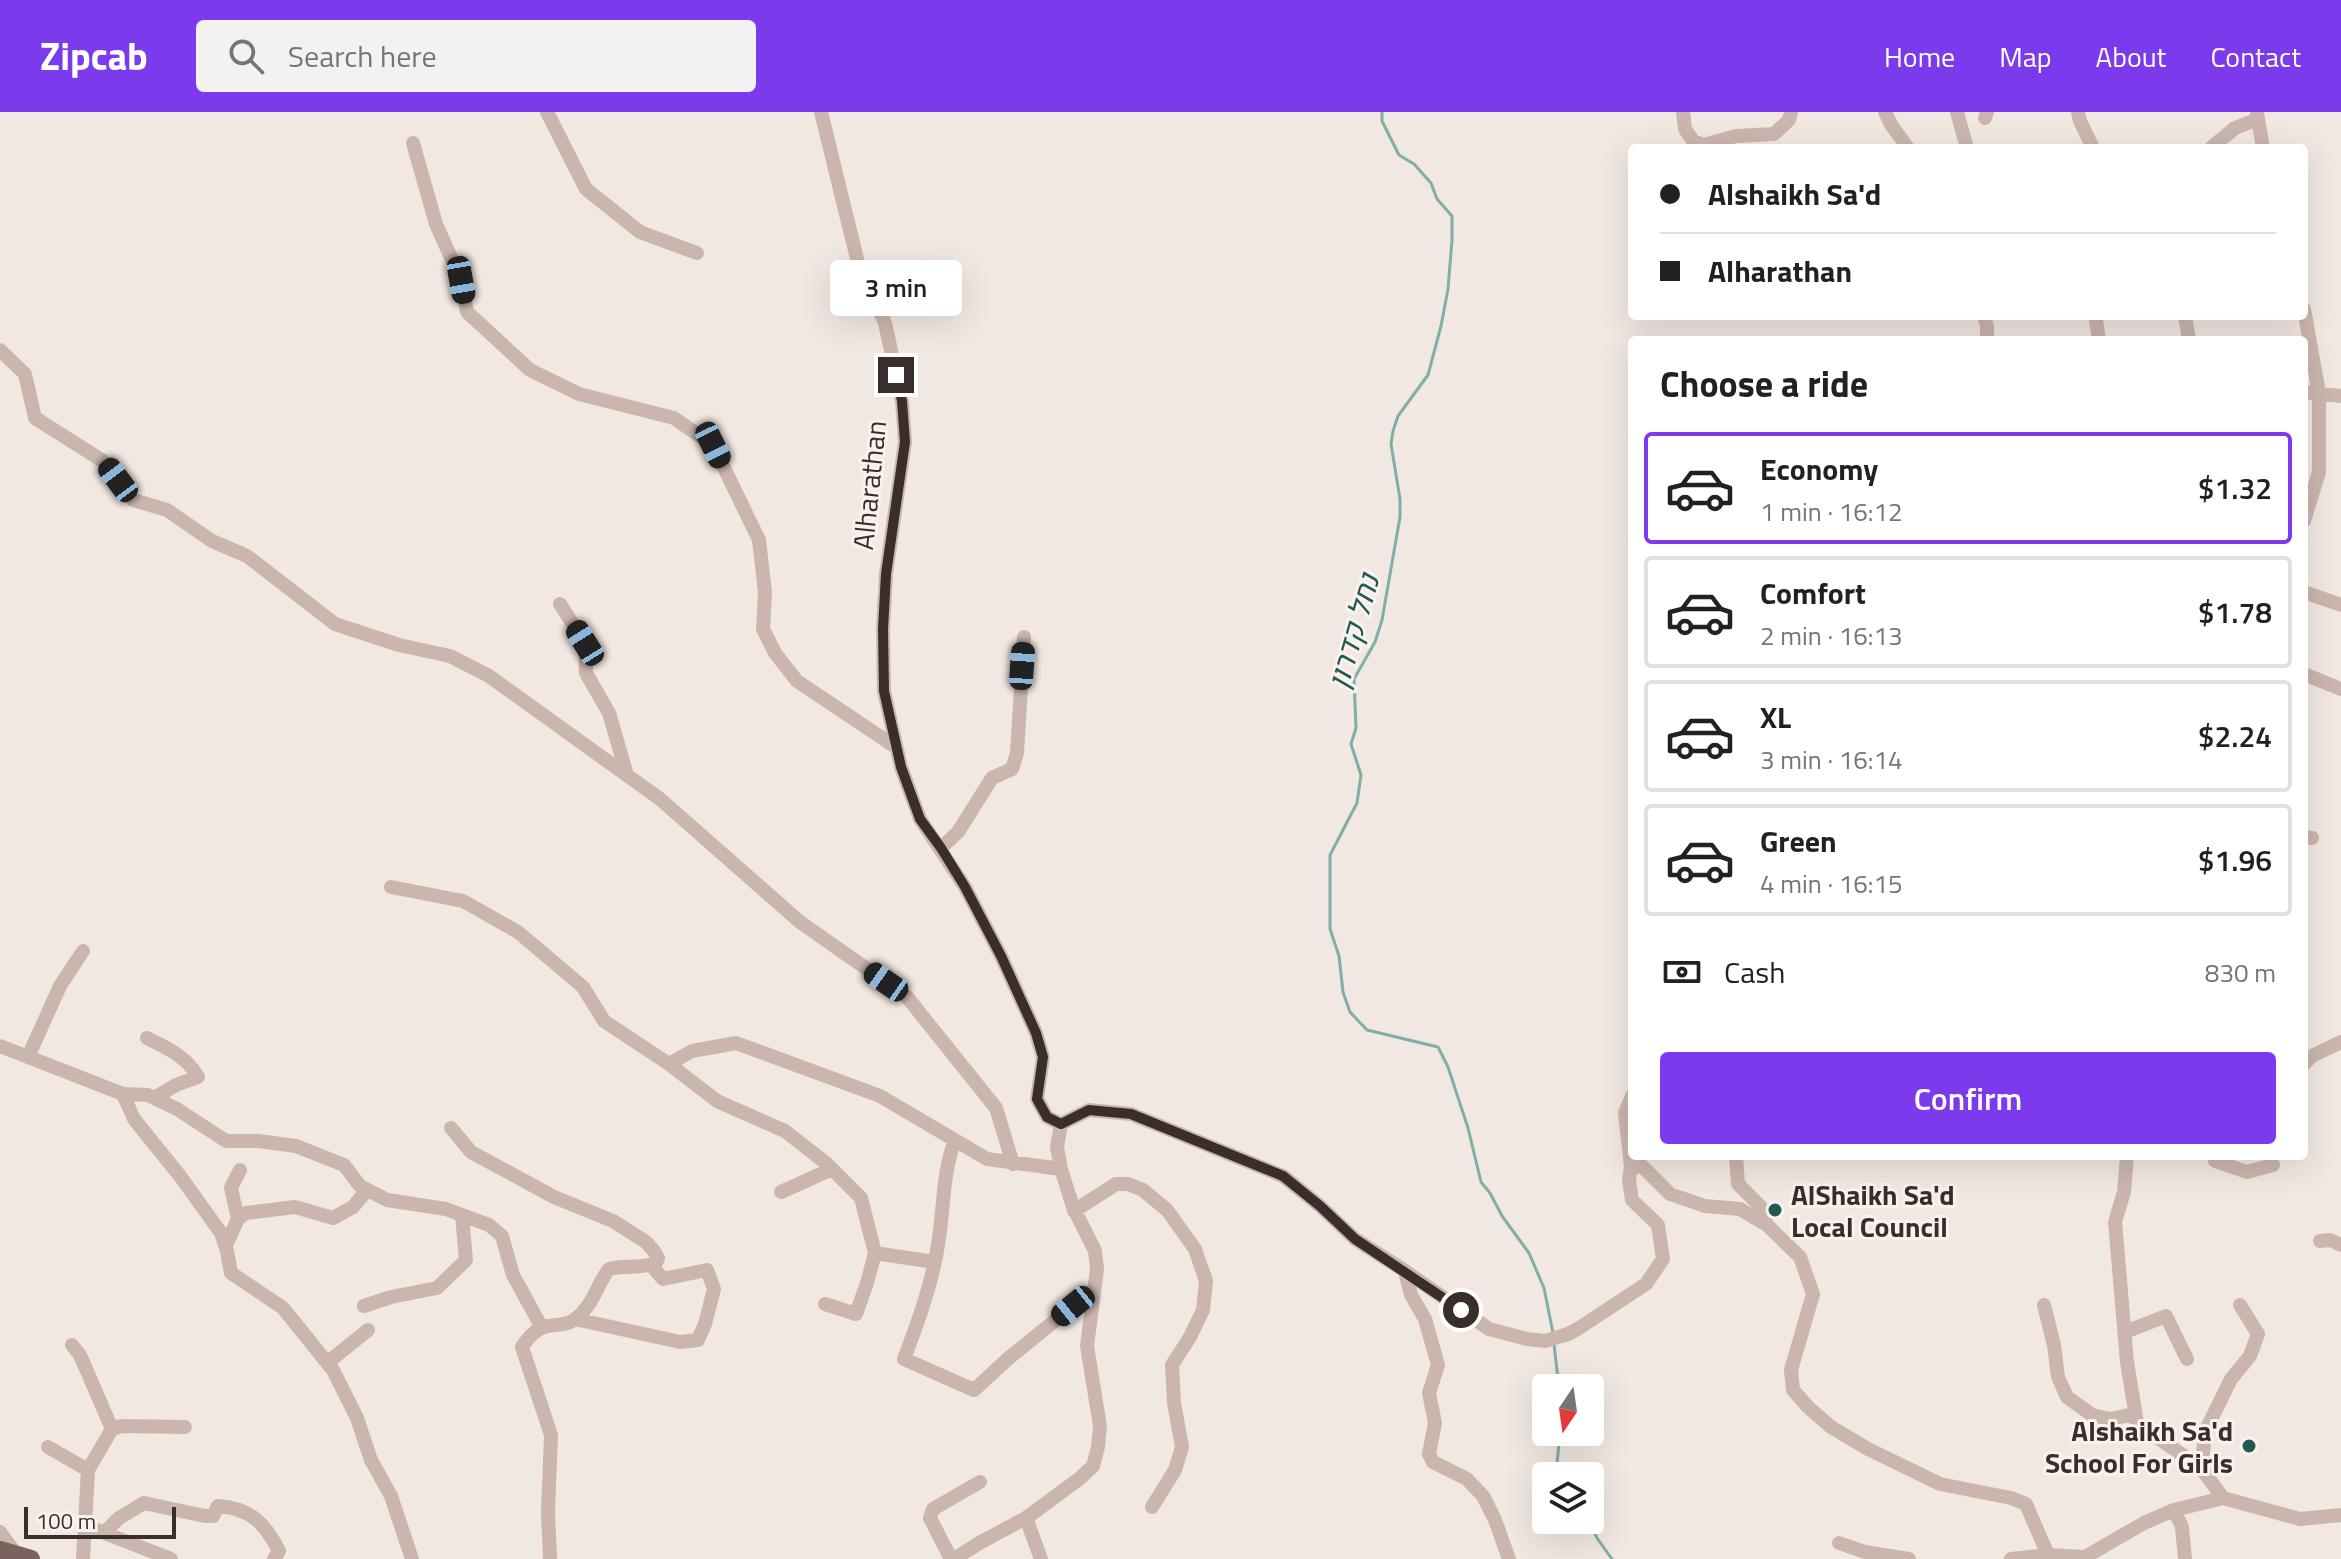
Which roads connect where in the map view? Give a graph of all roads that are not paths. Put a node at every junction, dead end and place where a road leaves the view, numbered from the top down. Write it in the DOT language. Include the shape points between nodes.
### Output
graph roads {
  1 [pos="547,112"];
  2 [pos="821,112"];
  3 [pos="1683,112"];
  4 [pos="1791,112"];
  5 [pos="1885,112"];
  6 [pos="1957,112"];
  7 [pos="2078,112"];
  8 [pos="2257,116"];
  9 [pos="413,143"];
  10 [pos="1701,144"];
  11 [pos="1708,144"];
  12 [pos="1905,144"];
  13 [pos="1966,144"];
  14 [pos="2091,144"];
  15 [pos="2216,144"];
  16 [pos="2262,144"];
  17 [pos="697,253"];
  18 [pos="2096,320"];
  19 [pos="2098,336"];
  20 [pos="0,350"];
  21 [pos="2308,350"];
  22 [pos="2312,392"];
  23 [pos="2341,396"];
  24 [pos="2308,508"];
  25 [pos="2308,593"];
  26 [pos="560,604"];
  27 [pos="2341,605"];
  28 [pos="1024,637"];
  29 [pos="2308,676"];
  30 [pos="2341,689"];
  31 [pos="897,748"];
  32 [pos="627,775"];
  33 [pos="941,848"];
  34 [pos="391,887"];
  35 [pos="83,951"];
  36 [pos="147,1038"];
  37 [pos="2341,1042"];
  38 [pos="0,1046"];
  39 [pos="28,1057"];
  40 [pos="2308,1060"];
  41 [pos="669,1064"];
  42 [pos="123,1094"];
  43 [pos="154,1098"];
  44 [pos="1628,1106"];
  45 [pos="1061,1124"];
  46 [pos="451,1128"];
  47 [pos="955,1140"];
  48 [pos="1628,1140"];
  49 [pos="1630,1160"];
  50 [pos="1736,1160"];
  51 [pos="1745,1160"];
  52 [pos="2127,1160"];
  53 [pos="2271,1160"];
  54 [pos="2215,1161"];
  55 [pos="1013,1164"];
  56 [pos="1631,1167"];
  57 [pos="832,1169"];
  58 [pos="1061,1169"];
  59 [pos="240,1170"];
  60 [pos="1737,1173"];
  61 [pos="367,1190"];
  62 [pos="781,1192"];
  63 [pos="1074,1211"];
  64 [pos="462,1215"];
  65 [pos="238,1219"];
  66 [pos="1767,1225"];
  67 [pos="2320,1241"];
  68 [pos="226,1245"];
  69 [pos="2341,1245"];
  70 [pos="875,1253"];
  71 [pos="934,1262"];
  72 [pos="651,1265"];
  73 [pos="1405,1271"];
  74 [pos="1094,1289"];
  75 [pos="825,1304"];
  76 [pos="2044,1305"];
  77 [pos="2240,1305"];
  78 [pos="364,1306"];
  79 [pos="575,1319"];
  80 [pos="541,1326"];
  81 [pos="368,1330"];
  82 [pos="2125,1332"];
  83 [pos="72,1345"];
  84 [pos="2187,1359"];
  85 [pos="327,1363"];
  86 [pos="2134,1414"];
  87 [pos="185,1427"];
  88 [pos="112,1429"];
  89 [pos="48,1447"];
  90 [pos="2201,1468"];
  91 [pos="88,1470"];
  92 [pos="980,1482"];
  93 [pos="2223,1498"];
  94 [pos="1152,1507"];
  95 [pos="2174,1510"];
  96 [pos="2341,1515"];
  97 [pos="1026,1518"];
  98 [pos="83,1525"];
  99 [pos="0,1532"];
  100 [pos="104,1533"];
  101 [pos="1839,1543"];
  102 [pos="16,1555"];
  103 [pos="2048,1555"];
  104 [pos="2085,1558"];
  105 [pos="83,1559"];
  106 [pos="171,1559"];
  107 [pos="274,1559"];
  108 [pos="412,1559"];
  109 [pos="550,1559"];
  110 [pos="953,1559"];
  111 [pos="1041,1559"];
  112 [pos="1509,1559"];
  113 [pos="1909,1559"];
  114 [pos="2011,1559"];
  115 [pos="2185,1559"];
  1 -- 17 [label="street" via="586,189 640,232"];
  2 -- 31 [label="street, Alharathan" via="858,263 885,323 902,401 905,442 883,629 884,691"];
  3 -- 10 [label="street" via="1685,129"];
  4 -- 11 [label="street" via="1774,134"];
  5 -- 12 [label="street"];
  6 -- 13 [label="street"];
  7 -- 14 [label="street"];
  8 -- 15 [label="street"];
  8 -- 16 [label="street"];
  9 -- 31 [label="street" via="436,224 461,280 467,312 530,370 579,394 674,418 713,445 759,540 763,629 775,653 797,681"];
  18 -- 19 [label="street"];
  20 -- 32 [label="street" via="25,374 35,418 103,461 133,500 167,510 212,541 247,556 335,624 450,656 489,676"];
  21 -- 22 [label="street"];
  22 -- 23 [label="street"];
  22 -- 24 [label="street" via="2319,472"];
  25 -- 27 [label="street"];
  26 -- 32 [label="street" via="585,643 586,673 609,713"];
  28 -- 33 [label="street" via="1012,769 992,778 958,832"];
  29 -- 30 [label="street"];
  31 -- 33 [label="street, Alharathan" via="920,819"];
  32 -- 55 [label="street" via="800,922 907,997 996,1108"];
  33 -- 45 [label="street, Alharathan" via="1001,956 1036,1033 1043,1057 1037,1099 1047,1117"];
  34 -- 41 [label="street" via="463,901 518,932 583,987 604,1021"];
  35 -- 39 [label="street" via="60,986"];
  36 -- 43 [label="street" via="174,1052 198,1077"];
  37 -- 40 [label="street"];
  38 -- 39 [label="street"];
  39 -- 42 [label="street"];
  41 -- 47 [label="street" via="692,1051 736,1043 880,1096"];
  41 -- 57 [label="street" via="717,1101 785,1131"];
  42 -- 43 [label="street"];
  42 -- 68 [label="street" via="134,1119"];
  43 -- 61 [label="street" via="226,1141 296,1146 344,1165"];
  44 -- 48 [label="street"];
  45 -- 58 [label="street"];
  45 -- 73 [label="street" via="1089,1110 1131,1114 1283,1176 1355,1239"];
  46 -- 72 [label="street" via="471,1152 633,1233 658,1258"];
  47 -- 55 [label="street" via="987,1159"];
  47 -- 71 [label="street"];
  49 -- 56 [label="street"];
  50 -- 60 [label="street"];
  51 -- 60 [label="street"];
  52 -- 82 [label="street" via="2115,1222"];
  53 -- 54 [label="street" via="2273,1165 2247,1172"];
  55 -- 58 [label="street"];
  56 -- 66 [label="street" via="1642,1166 1670,1194 1705,1206 1740,1209"];
  56 -- 73 [label="street" via="1632,1200 1658,1225 1663,1259 1646,1284 1568,1334 1545,1341 1489,1329"];
  57 -- 62 [label="street"];
  57 -- 70 [label="street" via="861,1198"];
  58 -- 63 [label="street"];
  59 -- 65 [label="street" via="231,1188"];
  60 -- 66 [label="street" via="1738,1184 1761,1207"];
  61 -- 64 [label="street" via="387,1200"];
  61 -- 65 [label="street" via="353,1207 333,1218 295,1207 246,1213"];
  63 -- 74 [label="street" via="1095,1251"];
  63 -- 94 [label="street" via="1116,1184 1143,1190 1167,1210 1195,1249 1206,1281 1203,1310 1172,1365 1182,1447 1175,1470"];
  64 -- 78 [label="street" via="466,1260 437,1288"];
  64 -- 80 [label="street" via="502,1236 513,1275"];
  65 -- 68 [label="street"];
  66 -- 103 [label="street" via="1800,1257 1813,1294 1791,1370 1793,1390 1831,1427 1868,1449 1940,1484 2026,1504"];
  67 -- 69 [label="street"];
  68 -- 85 [label="street" via="231,1273 283,1308"];
  70 -- 71 [label="street"];
  70 -- 75 [label="street" via="856,1314"];
  71 -- 74 [label="street" via="904,1359 974,1390"];
  72 -- 79 [label="street" via="609,1269"];
  72 -- 79 [label="street" via="663,1279 707,1270 714,1289 698,1340 680,1342"];
  73 -- 112 [label="street" via="1438,1365 1429,1393 1435,1423 1429,1454 1483,1496"];
  74 -- 97 [label="street" via="1087,1346 1100,1426 1093,1466"];
  76 -- 86 [label="street" via="2067,1397 2092,1415 2111,1419"];
  77 -- 90 [label="street" via="2258,1334 2206,1430"];
  79 -- 80 [label="street"];
  80 -- 109 [label="street" via="522,1347 551,1435"];
  81 -- 85 [label="street"];
  82 -- 84 [label="street" via="2166,1316"];
  82 -- 86 [label="street"];
  83 -- 88 [label="street"];
  85 -- 108 [label="street" via="346,1393 391,1496"];
  86 -- 90 [label="street" via="2137,1423"];
  87 -- 88 [label="street"];
  88 -- 91 [label="street"];
  89 -- 91 [label="street"];
  90 -- 93 [label="street"];
  91 -- 98 [label="street"];
  92 -- 110 [label="street" via="933,1509 930,1518"];
  93 -- 95 [label="street"];
  93 -- 96 [label="street" via="2300,1519"];
  95 -- 104 [label="street"];
  95 -- 115 [label="street" via="2182,1527"];
  97 -- 110 [label="street"];
  97 -- 111 [label="street"];
  98 -- 100 [label="street"];
  98 -- 105 [label="street"];
  99 -- 102 [label="street"];
  100 -- 106 [label="street"];
  100 -- 107 [label="street" via="144,1503 205,1516 213,1516 218,1506 235,1507 270,1533 279,1551"];
  101 -- 113 [label="street"];
  103 -- 104 [label="street"];
  103 -- 114 [label="street"];
}
